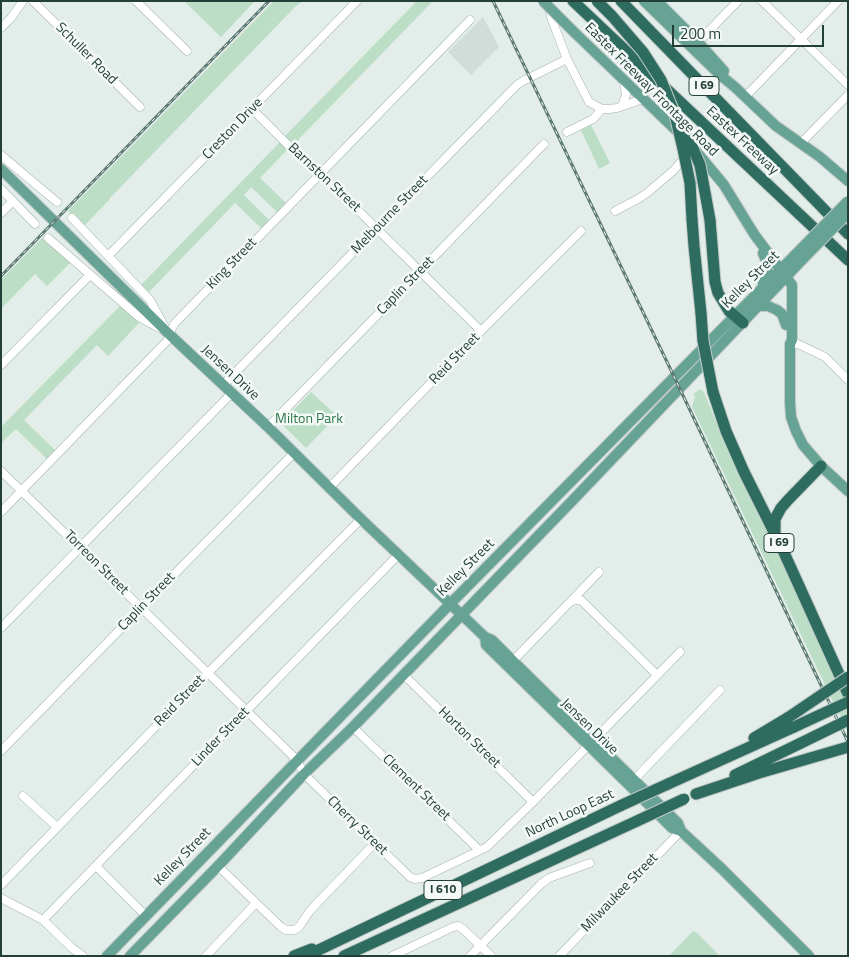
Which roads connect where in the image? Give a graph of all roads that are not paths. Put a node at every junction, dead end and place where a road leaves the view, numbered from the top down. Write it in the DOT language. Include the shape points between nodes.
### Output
graph roads {
  1 [pos="23,1"];
  2 [pos="33,1"];
  3 [pos="136,1"];
  4 [pos="357,1"];
  5 [pos="542,1"];
  6 [pos="547,1"];
  7 [pos="573,1"];
  8 [pos="597,1"];
  9 [pos="621,1"];
  10 [pos="644,1"];
  11 [pos="657,1"];
  12 [pos="738,1"];
  13 [pos="762,1"];
  14 [pos="838,1"];
  15 [pos="470,20"];
  16 [pos="1,28"];
  17 [pos="800,39"];
  18 [pos="698,42"];
  19 [pos="187,51"];
  20 [pos="567,59"];
  21 [pos="624,80"];
  22 [pos="848,85"];
  23 [pos="736,88"];
  24 [pos="848,95"];
  25 [pos="745,97"];
  26 [pos="643,99"];
  27 [pos="622,106"];
  28 [pos="140,107"];
  29 [pos="252,109"];
  30 [pos="602,109"];
  31 [pos="675,115"];
  32 [pos="567,132"];
  33 [pos="801,143"];
  34 [pos="544,144"];
  35 [pos="694,148"];
  36 [pos="1,155"];
  37 [pos="1,169"];
  38 [pos="320,173"];
  39 [pos="848,180"];
  40 [pos="1,189"];
  41 [pos="13,201"];
  42 [pos="848,201"];
  43 [pos="57,202"];
  44 [pos="615,211"];
  45 [pos="1,213"];
  46 [pos="848,213"];
  47 [pos="72,218"];
  48 [pos="805,221"];
  49 [pos="35,224"];
  50 [pos="376,229"];
  51 [pos="582,231"];
  52 [pos="754,234"];
  53 [pos="848,234"];
  54 [pos="48,238"];
  55 [pos="108,256"];
  56 [pos="799,257"];
  57 [pos="848,260"];
  58 [pos="848,269"];
  59 [pos="420,272"];
  60 [pos="783,273"];
  61 [pos="90,275"];
  62 [pos="761,288"];
  63 [pos="759,306"];
  64 [pos="738,320"];
  65 [pos="786,325"];
  66 [pos="481,331"];
  67 [pos="169,334"];
  68 [pos="790,344"];
  69 [pos="1,365"];
  70 [pos="848,380"];
  71 [pos="224,385"];
  72 [pos="232,393"];
  73 [pos="268,427"];
  74 [pos="294,453"];
  75 [pos="821,466"];
  76 [pos="1,471"];
  77 [pos="329,488"];
  78 [pos="22,491"];
  79 [pos="848,491"];
  80 [pos="1,512"];
  81 [pos="361,518"];
  82 [pos="776,537"];
  83 [pos="80,548"];
  84 [pos="399,554"];
  85 [pos="599,572"];
  86 [pos="570,602"];
  87 [pos="450,604"];
  88 [pos="141,608"];
  89 [pos="462,615"];
  90 [pos="1,628"];
  91 [pos="680,652"];
  92 [pos="511,664"];
  93 [pos="208,673"];
  94 [pos="404,675"];
  95 [pos="657,675"];
  96 [pos="848,677"];
  97 [pos="720,690"];
  98 [pos="848,694"];
  99 [pos="848,702"];
  100 [pos="247,711"];
  101 [pos="848,720"];
  102 [pos="792,722"];
  103 [pos="353,727"];
  104 [pos="592,743"];
  105 [pos="848,748"];
  106 [pos="1,751"];
  107 [pos="848,754"];
  108 [pos="297,760"];
  109 [pos="801,761"];
  110 [pos="304,774"];
  111 [pos="632,782"];
  112 [pos="696,794"];
  113 [pos="23,796"];
  114 [pos="533,802"];
  115 [pos="57,827"];
  116 [pos="681,831"];
  117 [pos="375,843"];
  118 [pos="479,850"];
  119 [pos="590,863"];
  120 [pos="96,866"];
  121 [pos="218,866"];
  122 [pos="1,886"];
  123 [pos="1,898"];
  124 [pos="256,903"];
  125 [pos="146,915"];
  126 [pos="43,920"];
  127 [pos="407,926"];
  128 [pos="344,937"];
  129 [pos="480,945"];
  130 [pos="83,956"];
  131 [pos="107,956"];
  132 [pos="130,956"];
  133 [pos="206,956"];
  134 [pos="294,956"];
  135 [pos="306,956"];
  136 [pos="344,956"];
  137 [pos="358,956"];
  138 [pos="392,956"];
  139 [pos="470,956"];
  140 [pos="491,956"];
  141 [pos="559,956"];
  142 [pos="809,956"];
  1 -- 16 [label="street"];
  2 -- 28 [label="street, Schuller Road"];
  3 -- 19 [label="street"];
  4 -- 29 [label="street, Creston Drive"];
  5 -- 21 [label="main road, Eastex Freeway Frontage Road, bridge"];
  6 -- 20 [label="street"];
  7 -- 48 [label="highway, Eastex Freeway / I 69"];
  8 -- 31 [label="highway, bridge" via="643,52 661,80"];
  9 -- 53 [label="highway, Eastex Freeway / I 69"];
  10 -- 23 [label="main road"];
  11 -- 18 [label="main road"];
  12 -- 18 [label="street"];
  13 -- 17 [label="street"];
  14 -- 17 [label="street"];
  15 -- 38 [label="street, King Street"];
  17 -- 22 [label="street"];
  17 -- 25 [label="street"];
  18 -- 23 [label="main road"];
  20 -- 30 [label="street" via="589,102"];
  20 -- 50 [label="street, Melbourne Street" via="517,85"];
  21 -- 26 [label="main road, Eastex Freeway Frontage Road"];
  21 -- 27 [label="street" via="626,95"];
  23 -- 25 [label="main road"];
  24 -- 33 [label="street"];
  25 -- 33 [label="main road" via="776,126"];
  26 -- 27 [label="street"];
  26 -- 35 [label="main road, Eastex Freeway Frontage Road"];
  27 -- 30 [label="street"];
  29 -- 38 [label="street, Barnston Street"];
  29 -- 55 [label="street, Creston Drive"];
  30 -- 32 [label="street" via="593,120"];
  31 -- 64 [label="highway, bridge" via="700,166 718,293"];
  31 -- 82 [label="highway, I 69, bridge" via="690,183 703,341 713,392 729,439"];
  33 -- 39 [label="main road"];
  34 -- 59 [label="street, Caplin Street"];
  35 -- 44 [label="street" via="658,184"];
  35 -- 52 [label="main road, Eastex Freeway Frontage Road" via="724,185"];
  36 -- 43 [label="street"];
  37 -- 67 [label="main road, Jensen Drive"];
  38 -- 50 [label="street, Barnston Street"];
  38 -- 67 [label="street, King Street" via="175,323"];
  40 -- 41 [label="street"];
  41 -- 45 [label="street"];
  41 -- 49 [label="street"];
  42 -- 56 [label="main road, Kelley Street, bridge"];
  46 -- 56 [label="main road, Kelley Street, bridge"];
  47 -- 55 [label="street"];
  48 -- 57 [label="highway, Eastex Freeway / I 69"];
  48 -- 58 [label="highway"];
  50 -- 59 [label="street, Barnston Street"];
  50 -- 71 [label="street, Melbourne Street"];
  51 -- 66 [label="street, Reid Street"];
  52 -- 60 [label="main road, Eastex Freeway Frontage Road"];
  52 -- 62 [label="main road" via="768,266"];
  54 -- 61 [label="street"];
  55 -- 67 [label="street" via="150,300"];
  56 -- 60 [label="main road, Kelley Street"];
  59 -- 66 [label="street, Barnston Street"];
  59 -- 73 [label="street, Caplin Street"];
  60 -- 62 [label="main road, Kelley Street"];
  60 -- 63 [label="main road, Kelley Street"];
  60 -- 65 [label="main road" via="787,294"];
  60 -- 68 [label="main road" via="792,286"];
  61 -- 67 [label="street" via="139,316"];
  61 -- 69 [label="street"];
  62 -- 64 [label="main road, Kelley Street"];
  63 -- 64 [label="main road, Kelley Street"];
  63 -- 65 [label="main road" via="777,310"];
  64 -- 87 [label="main road, Kelley Street"];
  64 -- 89 [label="main road, Kelley Street"];
  65 -- 68 [label="main road"];
  66 -- 77 [label="street, Reid Street"];
  67 -- 71 [label="main road, Jensen Drive"];
  67 -- 78 [label="street, King Street" via="168,340"];
  68 -- 70 [label="street" via="798,344 824,357"];
  68 -- 75 [label="main road" via="791,417 803,445"];
  71 -- 72 [label="main road, Jensen Drive"];
  72 -- 73 [label="main road, Jensen Drive"];
  72 -- 83 [label="street"];
  73 -- 74 [label="main road, Jensen Drive"];
  74 -- 77 [label="main road, Jensen Drive"];
  74 -- 88 [label="street, Caplin Street"];
  75 -- 79 [label="main road"];
  75 -- 82 [label="highway" via="778,512 774,527"];
  76 -- 78 [label="street, Torreon Street"];
  77 -- 81 [label="main road, Jensen Drive"];
  78 -- 80 [label="street, King Street"];
  78 -- 83 [label="street, Torreon Street"];
  81 -- 84 [label="main road, Jensen Drive"];
  81 -- 93 [label="street, Reid Street"];
  82 -- 98 [label="highway, I 69"];
  83 -- 88 [label="street, Torreon Street"];
  83 -- 90 [label="street"];
  84 -- 87 [label="main road, Jensen Drive"];
  84 -- 100 [label="street, Linder Street"];
  85 -- 86 [label="street"];
  86 -- 92 [label="street"];
  86 -- 95 [label="street" via="581,600"];
  87 -- 89 [label="main road, Jensen Drive"];
  87 -- 108 [label="main road, Kelley Street"];
  88 -- 93 [label="street, Torreon Street"];
  88 -- 106 [label="street, Caplin Street"];
  89 -- 92 [label="main road, Jensen Drive" via="492,640"];
  89 -- 94 [label="main road, Kelley Street"];
  91 -- 95 [label="street"];
  92 -- 104 [label="main road, Jensen Drive"];
  93 -- 100 [label="street, Torreon Street"];
  93 -- 115 [label="street, Reid Street"];
  94 -- 103 [label="main road, Kelley Street"];
  94 -- 114 [label="street, Horton Street"];
  95 -- 104 [label="street"];
  96 -- 102 [label="highway, bridge"];
  97 -- 111 [label="street"];
  99 -- 102 [label="highway, bridge"];
  100 -- 108 [label="street, Torreon Street"];
  100 -- 120 [label="street, Linder Street"];
  101 -- 112 [label="highway, I 610, bridge"];
  102 -- 128 [label="highway, North Loop East / I 610, bridge"];
  103 -- 110 [label="main road, Kelley Street"];
  103 -- 118 [label="street, Clement Street"];
  104 -- 111 [label="main road, Jensen Drive"];
  104 -- 114 [label="street"];
  105 -- 109 [label="highway"];
  107 -- 109 [label="highway"];
  108 -- 110 [label="street, Cherry Street"];
  108 -- 125 [label="main road, Kelley Street"];
  109 -- 112 [label="highway"];
  110 -- 117 [label="street, Cherry Street"];
  110 -- 121 [label="main road, Kelley Street"];
  111 -- 116 [label="main road, Jensen Drive" via="678,823"];
  112 -- 127 [label="highway, I 610, bridge"];
  113 -- 115 [label="street"];
  114 -- 118 [label="street"];
  115 -- 122 [label="street, Reid Street"];
  116 -- 141 [label="street, Milwaukee Street"];
  116 -- 142 [label="main road, Jensen Drive"];
  117 -- 118 [label="street, Cherry Street" via="415,880"];
  117 -- 124 [label="street" via="294,930 281,928"];
  119 -- 129 [label="street" via="549,878"];
  120 -- 125 [label="street"];
  120 -- 126 [label="street, Linder Street"];
  121 -- 124 [label="street"];
  121 -- 132 [label="main road, Kelley Street"];
  123 -- 126 [label="street"];
  124 -- 133 [label="street"];
  125 -- 131 [label="main road, Kelley Street"];
  126 -- 130 [label="street"];
  127 -- 136 [label="highway, I 610"];
  127 -- 137 [label="highway"];
  128 -- 134 [label="highway"];
  128 -- 135 [label="highway, North Loop East / I 610"];
  129 -- 138 [label="street" via="458,926"];
  129 -- 139 [label="street"];
  129 -- 140 [label="street"];
}
